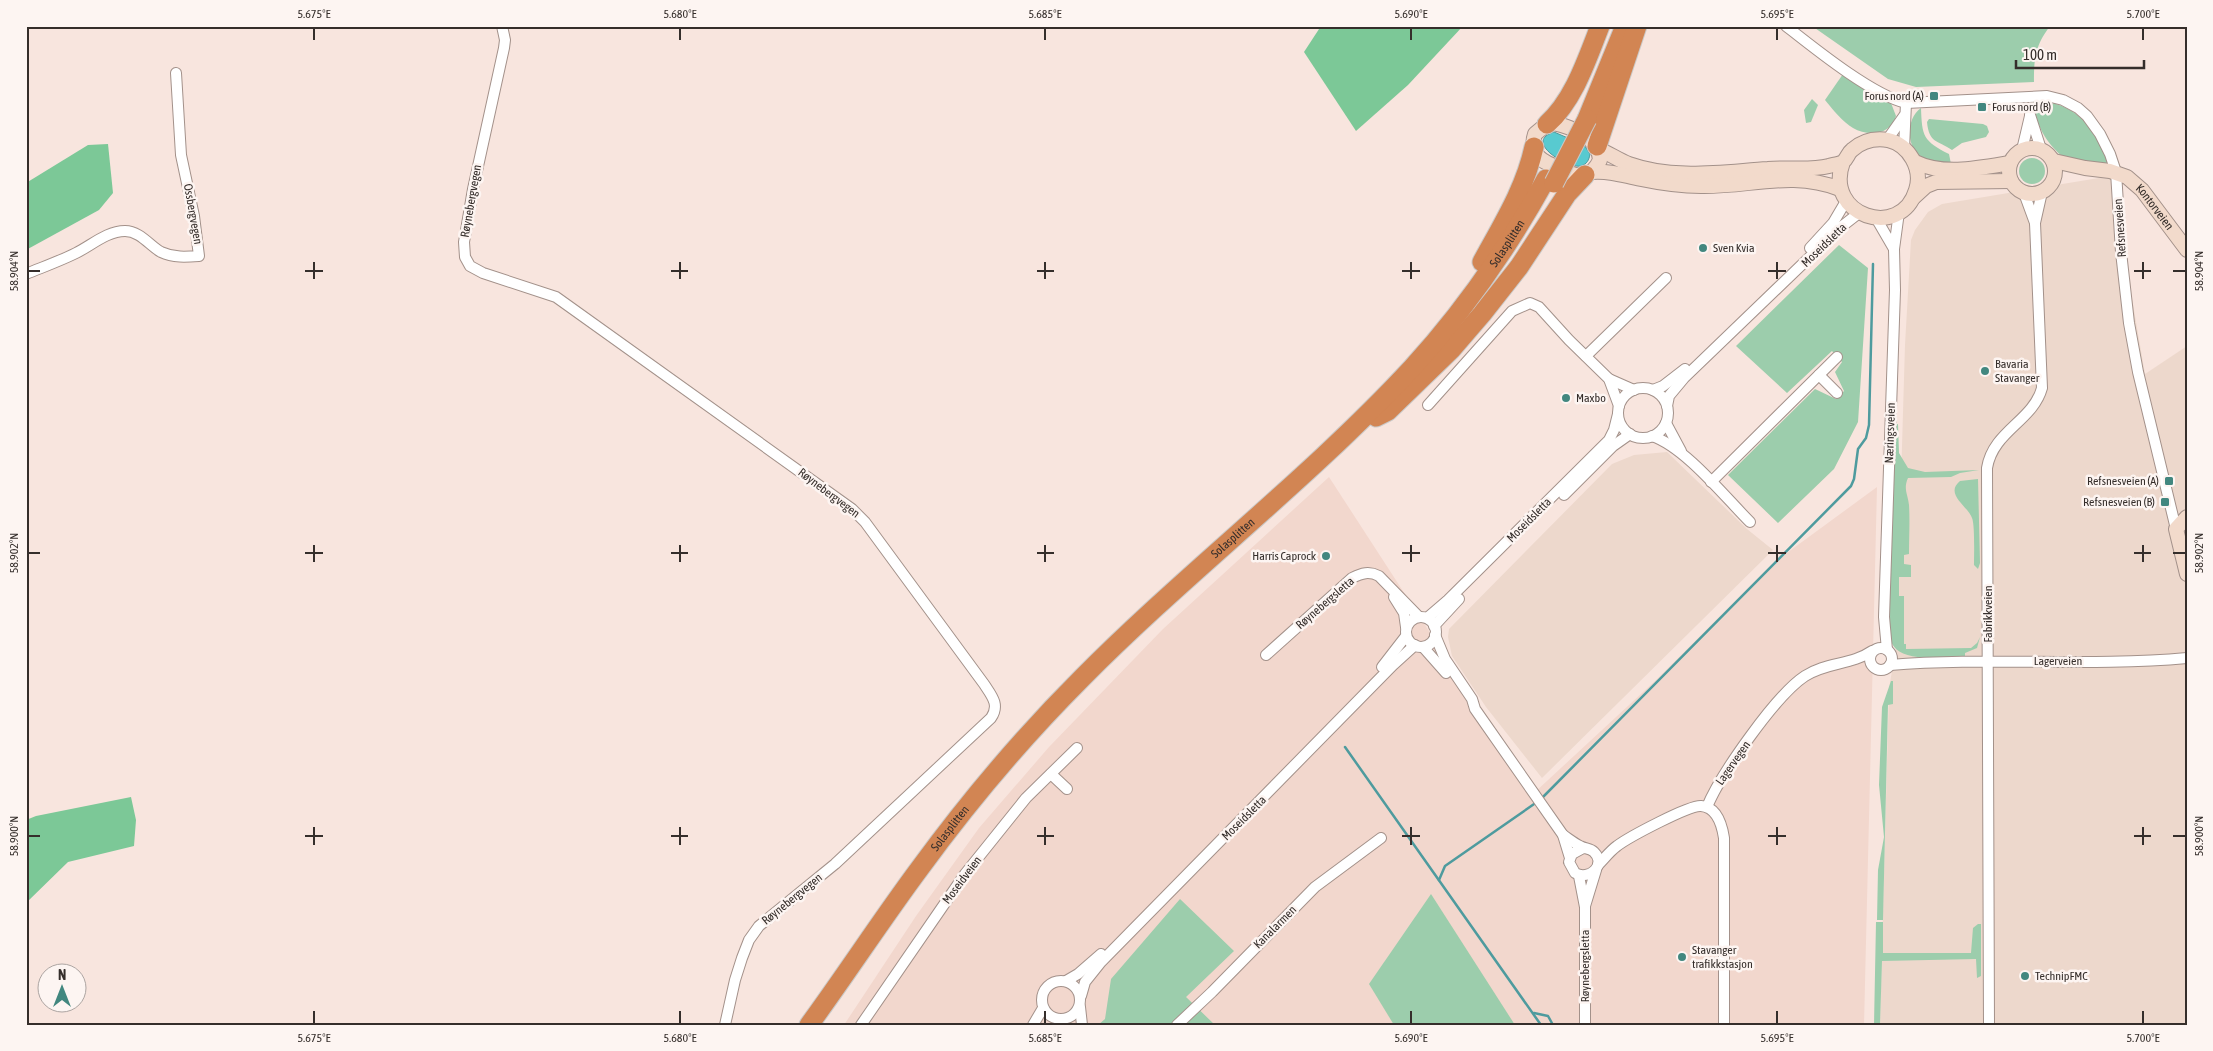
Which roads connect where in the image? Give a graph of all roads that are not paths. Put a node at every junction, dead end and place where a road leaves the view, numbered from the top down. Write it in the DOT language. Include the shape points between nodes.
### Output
graph roads {
  1 [pos="502,26"];
  2 [pos="1600,26"];
  3 [pos="1615,26"];
  4 [pos="1625,26"];
  5 [pos="1637,26"];
  6 [pos="1786,26"];
  7 [pos="176,73"];
  8 [pos="1906,103"];
  9 [pos="1904,116"];
  10 [pos="1583,118"];
  11 [pos="1546,124"];
  12 [pos="1887,140"];
  13 [pos="1534,147"];
  14 [pos="1597,147"];
  15 [pos="1904,149"];
  16 [pos="2040,149"];
  17 [pos="2022,150"];
  18 [pos="2054,161"];
  19 [pos="1843,162"];
  20 [pos="1915,162"];
  21 [pos="2010,163"];
  22 [pos="2085,168"];
  23 [pos="2116,172"];
  24 [pos="1589,174"];
  25 [pos="1630,176"];
  26 [pos="2054,179"];
  27 [pos="1550,181"];
  28 [pos="2011,181"];
  29 [pos="2042,192"];
  30 [pos="2024,193"];
  31 [pos="1843,195"];
  32 [pos="1914,197"];
  33 [pos="1899,212"];
  34 [pos="1859,213"];
  35 [pos="1876,218"];
  36 [pos="1552,220"];
  37 [pos="2035,223"];
  38 [pos="1894,249"];
  39 [pos="2187,250"];
  40 [pos="26,274"];
  41 [pos="1666,278"];
  42 [pos="1586,356"];
  43 [pos="1838,357"];
  44 [pos="1412,368"];
  45 [pos="1819,375"];
  46 [pos="1609,379"];
  47 [pos="1634,390"];
  48 [pos="1653,390"];
  49 [pos="1837,393"];
  50 [pos="1428,405"];
  51 [pos="1667,406"];
  52 [pos="1619,410"];
  53 [pos="1376,417"];
  54 [pos="1666,423"];
  55 [pos="1630,434"];
  56 [pos="1652,436"];
  57 [pos="1682,454"];
  58 [pos="1711,482"];
  59 [pos="2187,517"];
  60 [pos="1750,522"];
  61 [pos="2176,529"];
  62 [pos="2187,541"];
  63 [pos="2182,556"];
  64 [pos="2187,574"];
  65 [pos="1388,584"];
  66 [pos="1884,617"];
  67 [pos="1429,624"];
  68 [pos="1406,632"];
  69 [pos="1419,646"];
  70 [pos="1874,650"];
  71 [pos="1889,652"];
  72 [pos="1266,654"];
  73 [pos="2187,658"];
  74 [pos="1929,662"];
  75 [pos="1840,663"];
  76 [pos="1988,663"];
  77 [pos="1890,665"];
  78 [pos="1874,668"];
  79 [pos="1475,709"];
  80 [pos="1077,748"];
  81 [pos="1051,774"];
  82 [pos="1067,789"];
  83 [pos="1707,807"];
  84 [pos="1564,835"];
  85 [pos="1381,838"];
  86 [pos="1617,846"];
  87 [pos="1586,848"];
  88 [pos="1570,858"];
  89 [pos="1597,868"];
  90 [pos="1578,876"];
  91 [pos="1585,907"];
  92 [pos="1066,981"];
  93 [pos="1080,1001"];
  94 [pos="1042,1008"];
  95 [pos="1060,1019"];
  96 [pos="725,1025"];
  97 [pos="808,1025"];
  98 [pos="821,1025"];
  99 [pos="862,1025"];
  100 [pos="1033,1025"];
  101 [pos="1046,1025"];
  102 [pos="1075,1025"];
  103 [pos="1082,1025"];
  104 [pos="1177,1025"];
  105 [pos="1585,1025"];
  106 [pos="1724,1025"];
  107 [pos="1990,1025"];
  1 -- 96 [label="street, Røynebergvegen" via="504,48 478,161 464,242 465,257 470,266 503,281 556,297 852,509 865,522 995,703 991,718 963,745 835,864 759,926 749,940 734,980"];
  2 -- 11 [label="highway" via="1566,101"];
  3 -- 10 [label="highway, Solasplitten"];
  4 -- 10 [label="highway, Solasplitten"];
  5 -- 14 [label="highway"];
  6 -- 8 [label="street" via="1881,93"];
  7 -- 40 [label="street, Ossbergvegen" via="181,155 199,256 171,256 126,230 110,234"];
  8 -- 9 [label="street"];
  8 -- 23 [label="street, Refsnesveien" via="2037,96 2063,100 2078,108 2094,125"];
  9 -- 12 [label="street"];
  9 -- 15 [label="street"];
  10 -- 27 [label="highway, Solasplitten, bridge"];
  11 -- 13 [label="street" via="1535,134"];
  11 -- 14 [label="street" via="1562,125 1587,137"];
  12 -- 15 [label="street"];
  12 -- 19 [label="street" via="1859,145"];
  13 -- 24 [label="street" via="1543,161 1571,174"];
  13 -- 44 [label="highway" via="1515,200 1476,272 1445,322 1417,355"];
  14 -- 19 [label="street" via="1629,164 1680,174 1827,167"];
  14 -- 24 [label="street" via="1600,160"];
  15 -- 20 [label="street"];
  16 -- 17 [label="street"];
  16 -- 17 [label="street" via="2030,116"];
  16 -- 18 [label="street"];
  17 -- 21 [label="street"];
  18 -- 22 [label="street"];
  18 -- 26 [label="street"];
  19 -- 31 [label="street" via="1839,175"];
  20 -- 21 [label="street" via="1936,170"];
  20 -- 32 [label="street" via="1918,184"];
  21 -- 28 [label="street"];
  22 -- 23 [label="street"];
  22 -- 26 [label="street"];
  23 -- 39 [label="street, Kontorveien" via="2132,180 2142,190"];
  23 -- 61 [label="street, Refsnesveien" via="2121,260 2129,323"];
  24 -- 25 [label="street" via="1616,172"];
  24 -- 36 [label="highway" via="1567,194"];
  25 -- 31 [label="street" via="1701,186 1808,180"];
  25 -- 36 [label="street" via="1608,176 1588,182 1570,197"];
  26 -- 29 [label="street"];
  27 -- 44 [label="highway, Solasplitten" via="1462,307"];
  27 -- 53 [label="highway, Solasplitten" via="1508,259 1474,307 1426,365"];
  28 -- 30 [label="street"];
  28 -- 32 [label="street" via="1936,182"];
  29 -- 30 [label="street"];
  29 -- 37 [label="street, Fabrikkveien"];
  30 -- 37 [label="street, Fabrikkveien"];
  31 -- 34 [label="street"];
  31 -- 48 [label="street, Moseidsletta" via="1833,222 1790,269 1680,374"];
  32 -- 33 [label="street"];
  33 -- 35 [label="street"];
  33 -- 38 [label="street, Næringsveien"];
  34 -- 35 [label="street"];
  34 -- 51 [label="street, Moseidsletta" via="1684,378 1669,396"];
  35 -- 38 [label="street, Næringsveien"];
  36 -- 53 [label="highway" via="1500,291 1450,350 1388,411"];
  37 -- 76 [label="street, Fabrikkveien" via="2043,381 2037,401 1997,443 1989,460"];
  38 -- 66 [label="street, Næringsveien"];
  41 -- 42 [label="street"];
  42 -- 46 [label="street"];
  42 -- 50 [label="street" via="1539,307 1530,303 1520,306"];
  43 -- 45 [label="street"];
  44 -- 97 [label="highway, Solasplitten" via="1344,436 1121,641 1046,716 954,823"];
  45 -- 49 [label="street"];
  45 -- 58 [label="street"];
  46 -- 47 [label="street"];
  46 -- 52 [label="street"];
  47 -- 48 [label="street"];
  47 -- 52 [label="street" via="1622,399"];
  48 -- 51 [label="street"];
  51 -- 54 [label="street"];
  52 -- 55 [label="street" via="1624,429"];
  52 -- 67 [label="street, Moseidsletta" via="1610,440 1448,600"];
  53 -- 98 [label="highway, Solasplitten" via="1127,648 1053,722 956,836"];
  54 -- 56 [label="street"];
  54 -- 57 [label="street"];
  55 -- 56 [label="street"];
  55 -- 67 [label="street, Moseidsletta" via="1613,446"];
  56 -- 57 [label="street"];
  57 -- 58 [label="street"];
  58 -- 60 [label="street"];
  59 -- 61 [label="street"];
  61 -- 63 [label="street"];
  62 -- 63 [label="street"];
  63 -- 64 [label="street"];
  65 -- 67 [label="street, Røynebergsletta"];
  65 -- 68 [label="street" via="1404,613"];
  65 -- 72 [label="street, Røynebergsletta" via="1373,573 1360,573"];
  66 -- 70 [label="street, Næringsveien"];
  66 -- 71 [label="street, Næringsveien"];
  67 -- 68 [label="street, Moseidsletta" via="1411,620"];
  67 -- 69 [label="street, Moseidsletta" via="1430,644"];
  67 -- 79 [label="street, Røynebergsletta" via="1440,650"];
  68 -- 69 [label="street, Røynebergsletta"];
  68 -- 92 [label="street, Moseidsletta" via="1388,660 1255,798 1096,958"];
  69 -- 79 [label="street, Røynebergsletta" via="1439,662"];
  69 -- 93 [label="street, Moseidsletta" via="1393,665 1100,962 1085,982"];
  70 -- 71 [label="street"];
  70 -- 75 [label="street, Lagervegen" via="1861,658"];
  70 -- 78 [label="street" via="1869,660"];
  71 -- 74 [label="street, Lagerveien"];
  71 -- 77 [label="street"];
  73 -- 76 [label="street, Lagerveien"];
  74 -- 76 [label="street, Lagerveien"];
  74 -- 77 [label="street, Lagerveien"];
  75 -- 78 [label="street, Lagervegen"];
  75 -- 83 [label="street, Lagervegen" via="1805,676 1785,693 1717,784"];
  76 -- 107 [label="street, Fabrikkveien"];
  77 -- 78 [label="street" via="1884,670"];
  79 -- 84 [label="street, Røynebergsletta"];
  80 -- 81 [label="street, Moseidveien"];
  81 -- 82 [label="street"];
  81 -- 99 [label="street, Moseidveien" via="1026,798 965,874"];
  83 -- 86 [label="street" via="1694,806 1680,811"];
  83 -- 106 [label="street" via="1719,820 1724,838"];
  84 -- 87 [label="street, Røynebergsletta"];
  84 -- 88 [label="street, Røynebergsletta"];
  85 -- 104 [label="street, Kanalarmen" via="1315,887"];
  86 -- 87 [label="street"];
  86 -- 89 [label="street"];
  87 -- 88 [label="street" via="1575,851"];
  87 -- 89 [label="street" via="1597,856"];
  88 -- 90 [label="street" via="1572,870"];
  89 -- 90 [label="street" via="1588,876"];
  89 -- 91 [label="street, Røynebergsletta"];
  90 -- 91 [label="street, Røynebergsletta"];
  91 -- 105 [label="street, Røynebergsletta"];
  92 -- 93 [label="street" via="1076,987"];
  92 -- 94 [label="street" via="1055,981 1046,987"];
  93 -- 95 [label="street" via="1074,1015"];
  93 -- 103 [label="street"];
  94 -- 95 [label="street" via="1050,1017"];
  94 -- 100 [label="street"];
  95 -- 101 [label="street"];
  95 -- 102 [label="street"];
}
